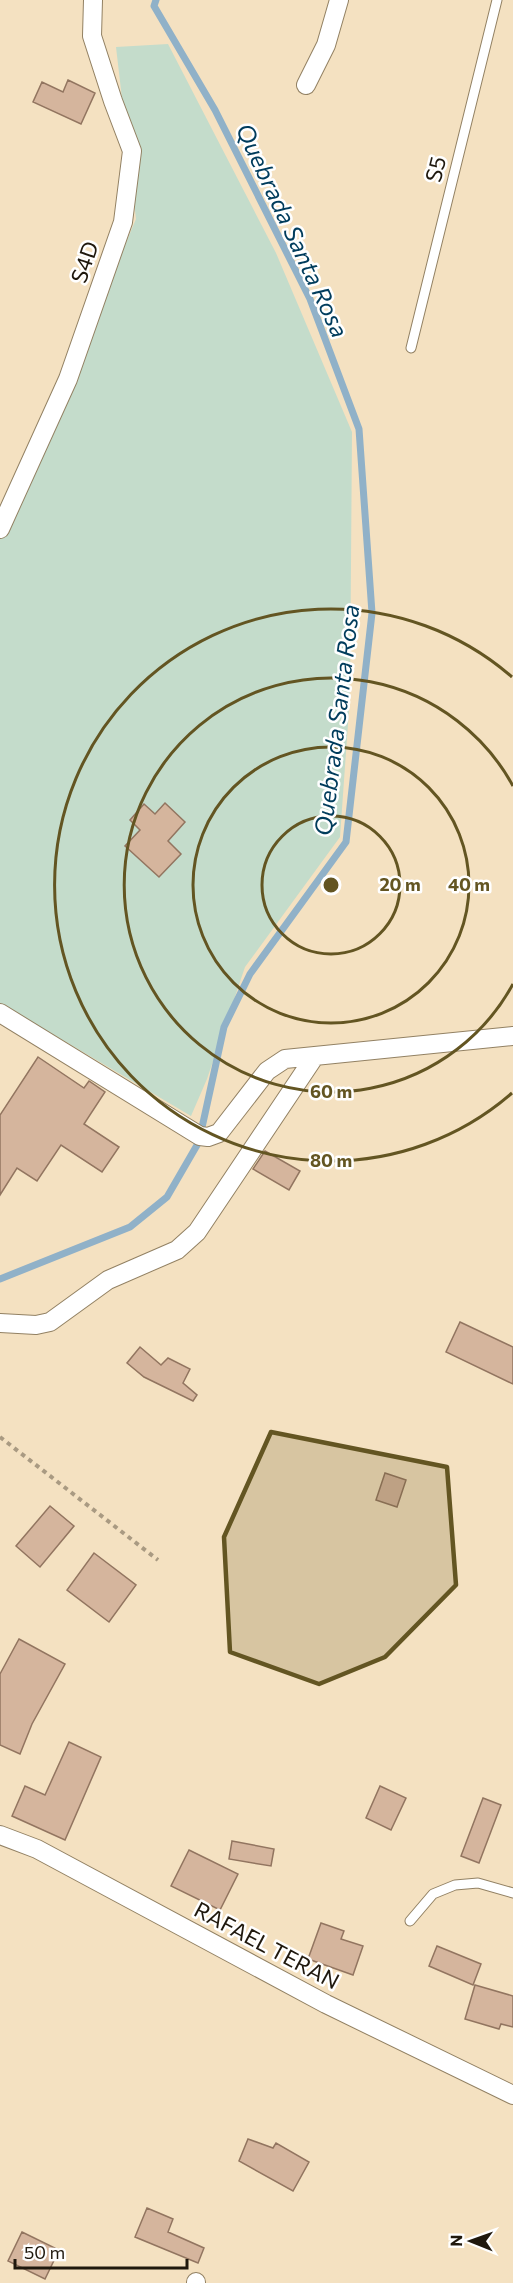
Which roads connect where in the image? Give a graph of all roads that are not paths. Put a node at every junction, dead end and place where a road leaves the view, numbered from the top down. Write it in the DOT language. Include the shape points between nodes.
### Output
graph roads {
  1 [pos="93,0"];
  2 [pos="339,0"];
  3 [pos="497,0"];
  4 [pos="306,85"];
  5 [pos="411,348"];
  6 [pos="0,529"];
  7 [pos="0,1013"];
  8 [pos="513,1036"];
  9 [pos="315,1056"];
  10 [pos="0,1323"];
  11 [pos="0,1835"];
  12 [pos="513,1893"];
  13 [pos="410,1921"];
  14 [pos="513,2095"];
  1 -- 6 [label="street, S4D" via="92,36 132,151 123,222 68,379"];
  2 -- 4 [label="street" via="326,45"];
  3 -- 5 [label="lane, S5"];
  7 -- 9 [label="street" via="200,1136 219,1133 275,1064"];
  8 -- 9 [label="street"];
  9 -- 10 [label="street" via="197,1232 177,1250 108,1280 50,1322"];
  11 -- 14 [label="street, RAFAEL TERAN" via="38,1849 326,2004"];
  12 -- 13 [label="lane" via="478,1883 455,1885 433,1894"];
}
